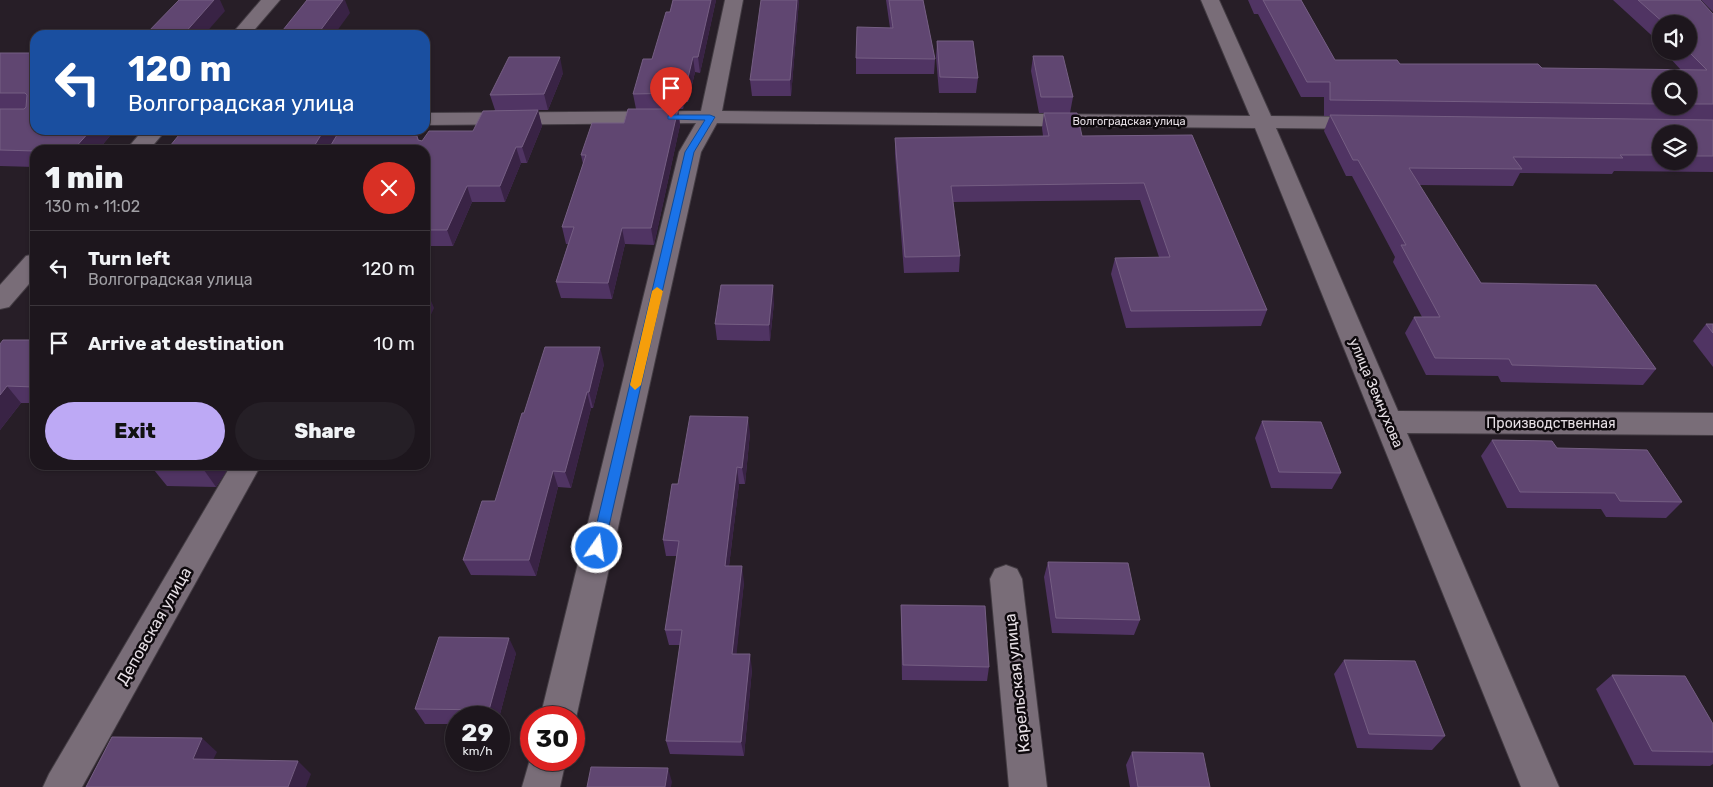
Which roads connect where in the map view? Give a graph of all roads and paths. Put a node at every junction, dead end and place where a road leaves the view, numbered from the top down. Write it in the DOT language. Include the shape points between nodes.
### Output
graph roads {
  1 [pos="271,0"];
  2 [pos="734,0"];
  3 [pos="1210,0"];
  4 [pos="244,30"];
  5 [pos="710,117"];
  6 [pos="431,119"];
  7 [pos="1263,122"];
  8 [pos="1383,123"];
  9 [pos="150,135"];
  10 [pos="426,135"];
  11 [pos="424,142"];
  12 [pos="142,145"];
  13 [pos="30,268"];
  14 [pos="0,301"];
  15 [pos="1388,422"];
  16 [pos="1713,424"];
  17 [pos="243,470"];
  18 [pos="1006,579"];
  19 [pos="561,706"];
  20 [pos="545,771"];
  21 [pos="62,787"];
  22 [pos="541,787"];
  23 [pos="1028,787"];
  24 [pos="1540,787"];
  1 -- 4 [label="street"];
  2 -- 5 [label="street"];
  3 -- 7 [label="street, улица Земнухова"];
  5 -- 6 [label="street, Волгоградская улица"];
  5 -- 7 [label="street, Волгоградская улица"];
  5 -- 19 [label="street" via="690,152"];
  7 -- 8 [label="street, Волгоградская улица"];
  7 -- 15 [label="street, улица Земнухова"];
  9 -- 12 [label="street"];
  10 -- 11 [label="street"];
  13 -- 14 [label="street"];
  15 -- 16 [label="street, Производственная"];
  15 -- 24 [label="street, улица Земнухова"];
  17 -- 21 [label="street, Деповская улица"];
  18 -- 23 [label="street, Карельская улица"];
  20 -- 22 [label="street"];
}
